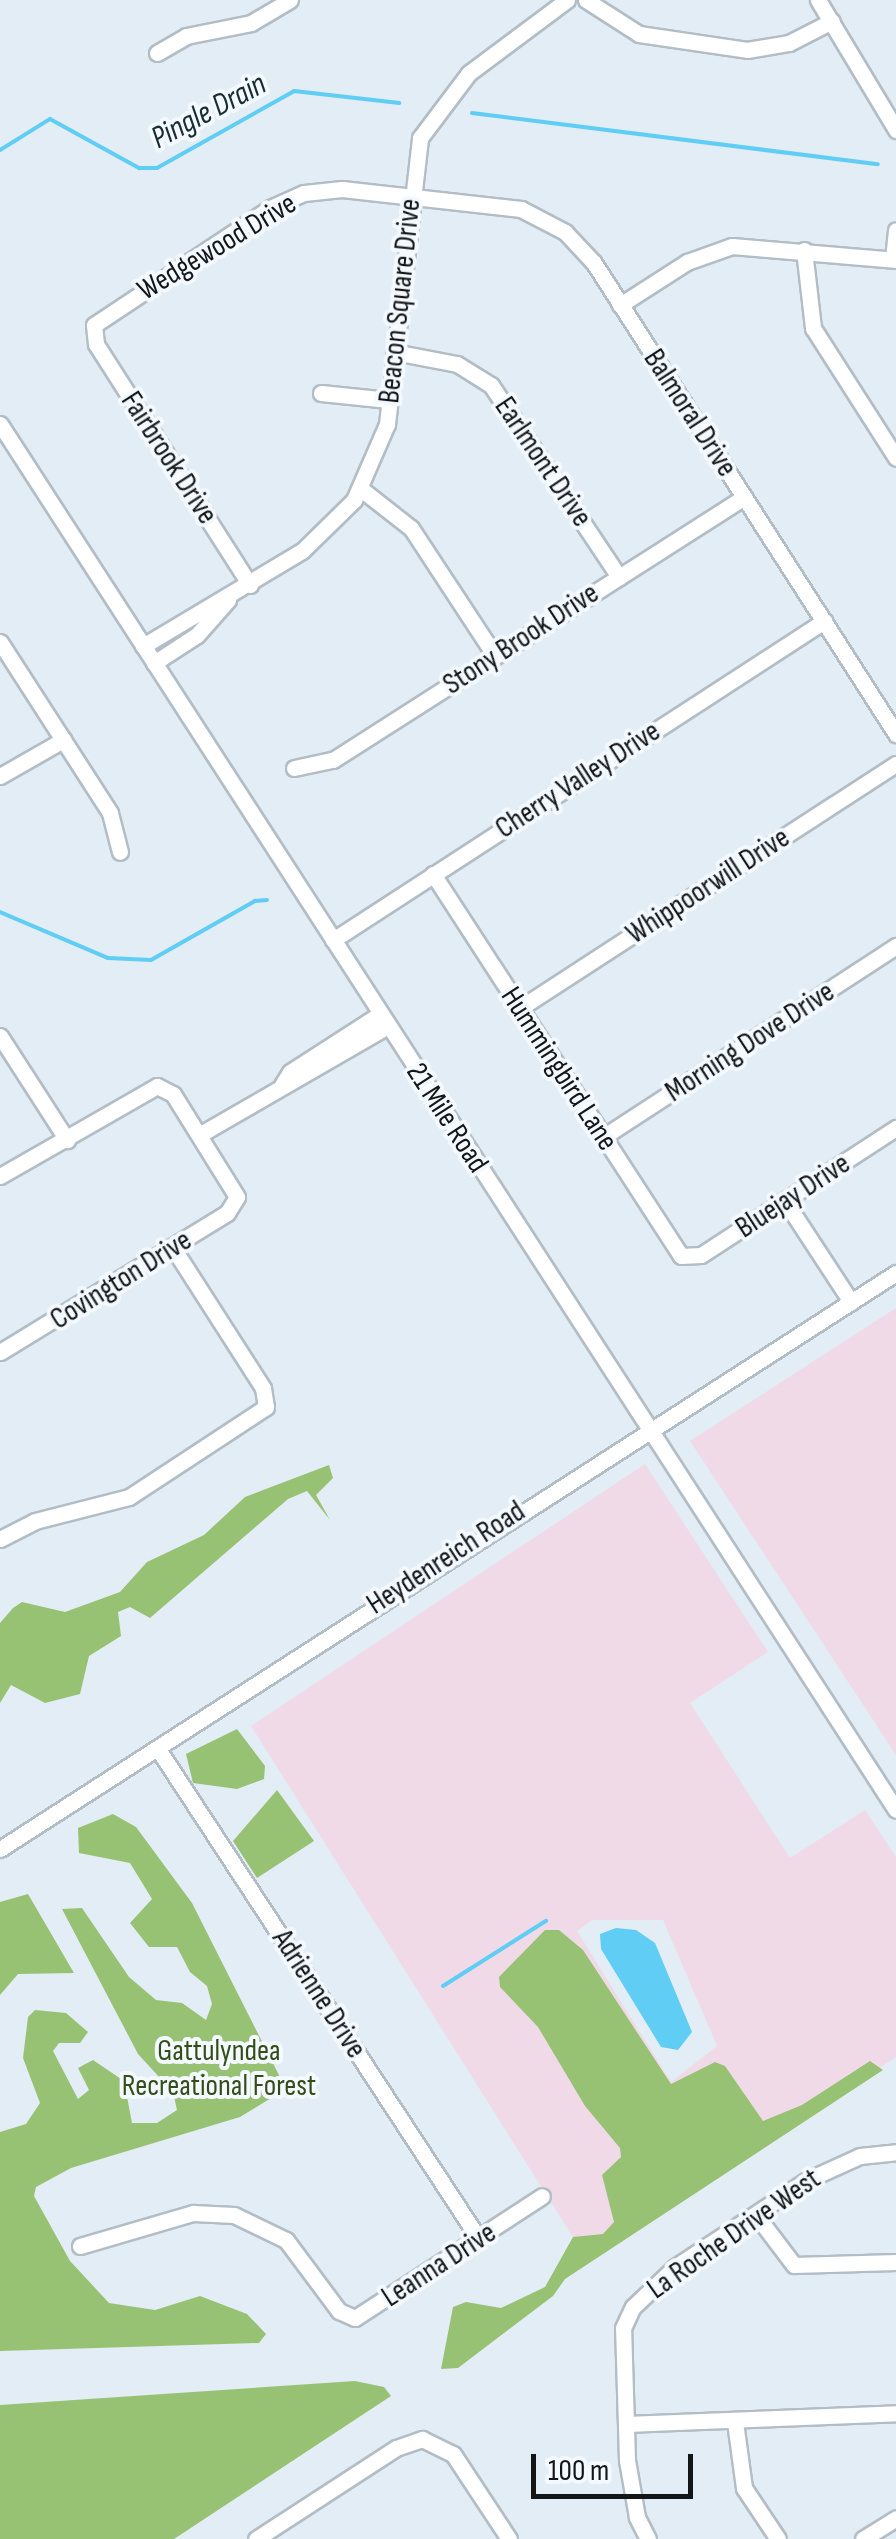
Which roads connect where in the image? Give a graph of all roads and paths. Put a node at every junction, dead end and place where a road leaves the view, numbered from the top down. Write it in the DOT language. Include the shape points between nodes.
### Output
graph roads {
  1 [pos="290,0"];
  2 [pos="567,0"];
  3 [pos="586,0"];
  4 [pos="818,0"];
  5 [pos="832,21"];
  6 [pos="158,52"];
  7 [pos="896,130"];
  8 [pos="411,197"];
  9 [pos="896,230"];
  10 [pos="804,250"];
  11 [pos="894,260"];
  12 [pos="620,306"];
  13 [pos="92,329"];
  14 [pos="394,352"];
  15 [pos="321,393"];
  16 [pos="389,400"];
  17 [pos="0,424"];
  18 [pos="896,458"];
  19 [pos="362,489"];
  20 [pos="744,496"];
  21 [pos="619,577"];
  22 [pos="250,585"];
  23 [pos="228,600"];
  24 [pos="824,621"];
  25 [pos="0,642"];
  26 [pos="143,646"];
  27 [pos="495,656"];
  28 [pos="154,663"];
  29 [pos="896,734"];
  30 [pos="63,740"];
  31 [pos="896,764"];
  32 [pos="294,768"];
  33 [pos="0,776"];
  34 [pos="120,852"];
  35 [pos="433,874"];
  36 [pos="333,940"];
  37 [pos="896,946"];
  38 [pos="520,1008"];
  39 [pos="384,1020"];
  40 [pos="0,1036"];
  41 [pos="896,1128"];
  42 [pos="199,1135"];
  43 [pos="603,1137"];
  44 [pos="66,1140"];
  45 [pos="0,1176"];
  46 [pos="785,1201"];
  47 [pos="174,1248"];
  48 [pos="688,1259"];
  49 [pos="896,1273"];
  50 [pos="850,1302"];
  51 [pos="0,1352"];
  52 [pos="649,1432"];
  53 [pos="0,1540"];
  54 [pos="158,1749"];
  55 [pos="896,1810"];
  56 [pos="0,1849"];
  57 [pos="896,2152"];
  58 [pos="542,2196"];
  59 [pos="756,2215"];
  60 [pos="479,2239"];
  61 [pos="80,2246"];
  62 [pos="896,2262"];
  63 [pos="896,2413"];
  64 [pos="735,2422"];
  65 [pos="627,2424"];
  66 [pos="896,2518"];
  67 [pos="256,2539"];
  68 [pos="509,2539"];
  69 [pos="648,2539"];
  70 [pos="778,2539"];
  71 [pos="863,2539"];
  1 -- 6 [label="street" via="251,23 186,36"];
  2 -- 8 [label="street, Beacon Square Drive" via="490,54 438,107 420,138"];
  3 -- 5 [label="street" via="639,34 748,50 790,43"];
  4 -- 5 [label="street"];
  5 -- 7 [label="street"];
  8 -- 12 [label="street, Balmoral Drive" via="494,204 543,218 576,241"];
  8 -- 13 [label="street, Wedgewood Drive" via="329,189 293,197"];
  8 -- 14 [label="street, Beacon Square Drive"];
  9 -- 11 [label="street"];
  10 -- 11 [label="street"];
  10 -- 12 [label="street" via="744,245 710,252"];
  10 -- 18 [label="street" via="813,328"];
  12 -- 20 [label="street, Balmoral Drive"];
  13 -- 22 [label="street, Fairbrook Drive"];
  14 -- 16 [label="street, Beacon Square Drive"];
  14 -- 21 [label="street, Earlmont Drive" via="457,364 491,385"];
  15 -- 16 [label="street"];
  16 -- 19 [label="street, Beacon Square Drive" via="383,440"];
  17 -- 26 [label="street, 21 Mile Road"];
  19 -- 22 [label="street, Beacon Square Drive" via="314,542"];
  19 -- 27 [label="street" via="411,528"];
  20 -- 21 [label="street, Stony Brook Drive"];
  20 -- 24 [label="street, Balmoral Drive"];
  21 -- 27 [label="street, Stony Brook Drive"];
  22 -- 23 [label="street, Beacon Square Drive"];
  23 -- 26 [label="street, Beacon Square Drive"];
  23 -- 28 [label="street, Beacon Square Drive" via="197,635"];
  24 -- 29 [label="street, Balmoral Drive"];
  24 -- 35 [label="street, Cherry Valley Drive"];
  25 -- 30 [label="street"];
  26 -- 28 [label="street, 21 Mile Road"];
  27 -- 32 [label="street, Stony Brook Drive" via="333,760"];
  28 -- 36 [label="street, 21 Mile Road"];
  30 -- 33 [label="street"];
  30 -- 34 [label="street" via="110,813"];
  31 -- 38 [label="street, Whippoorwill Drive"];
  35 -- 36 [label="street, Cherry Valley Drive"];
  35 -- 38 [label="street, Hummingbird Lane"];
  36 -- 39 [label="street, 21 Mile Road"];
  37 -- 43 [label="street, Morning Dove Drive"];
  38 -- 43 [label="street, Hummingbird Lane"];
  39 -- 42 [label="street" via="290,1072 282,1085"];
  39 -- 52 [label="street, 21 Mile Road"];
  40 -- 44 [label="street"];
  41 -- 46 [label="street, Bluejay Drive"];
  42 -- 44 [label="street" via="161,1086"];
  42 -- 47 [label="street, Covington Drive" via="236,1202"];
  43 -- 48 [label="street, Hummingbird Lane"];
  44 -- 45 [label="street"];
  46 -- 48 [label="street, Bluejay Drive"];
  46 -- 50 [label="street"];
  47 -- 51 [label="street, Covington Drive"];
  47 -- 53 [label="street" via="267,1402 130,1497 34,1521"];
  49 -- 50 [label="street, Heydenreich Road"];
  50 -- 52 [label="street, Heydenreich Road"];
  52 -- 54 [label="street, Heydenreich Road"];
  52 -- 55 [label="street, 21 Mile Road"];
  54 -- 56 [label="street, Heydenreich Road"];
  54 -- 60 [label="street, Adrienne Drive"];
  57 -- 59 [label="street, La Roche Drive West" via="839,2163"];
  58 -- 60 [label="street, Leanna Drive"];
  59 -- 62 [label="street" via="794,2265"];
  59 -- 65 [label="street, La Roche Drive West" via="675,2266 633,2307 623,2328"];
  60 -- 61 [label="street, Leanna Drive" via="355,2318 339,2311 286,2240 234,2215 192,2213"];
  63 -- 64 [label="street"];
  64 -- 65 [label="street"];
  64 -- 70 [label="street" via="744,2488"];
  65 -- 69 [label="street, La Roche Drive West" via="632,2494"];
  66 -- 71 [label="street"];
  67 -- 68 [label="street" via="422,2438 453,2454"];
}
